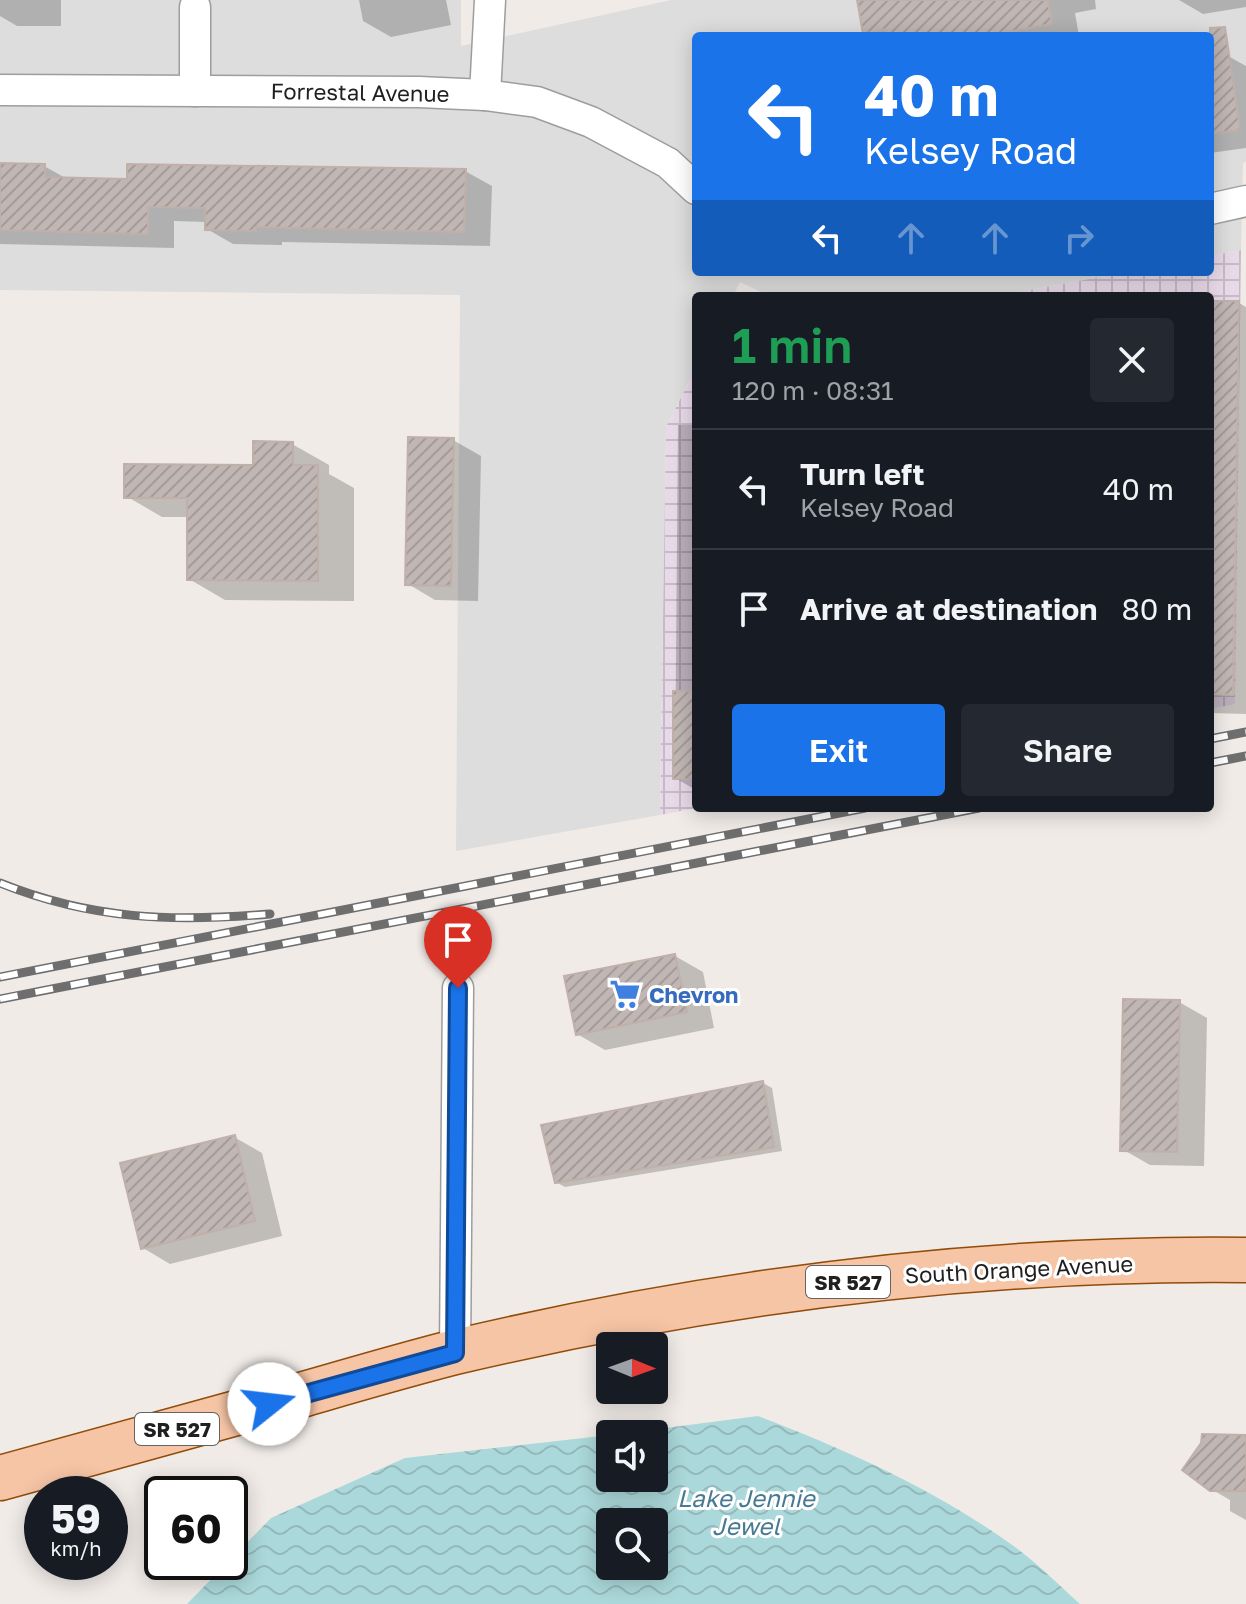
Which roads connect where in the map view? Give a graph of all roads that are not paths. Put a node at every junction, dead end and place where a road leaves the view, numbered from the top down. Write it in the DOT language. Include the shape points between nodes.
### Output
graph roads {
  1 [pos="490,0"];
  2 [pos="195,7"];
  3 [pos="0,90"];
  4 [pos="195,91"];
  5 [pos="485,95"];
  6 [pos="692,185"];
  7 [pos="1246,201"];
  8 [pos="1214,208"];
  9 [pos="458,988"];
  10 [pos="1246,1260"];
  11 [pos="455,1353"];
  12 [pos="0,1478"];
  1 -- 5 [label="street"];
  2 -- 4 [label="street"];
  3 -- 4 [label="street, Forrestal Avenue"];
  4 -- 5 [label="street, Forrestal Avenue"];
  5 -- 6 [label="street, Forrestal Avenue" via="537,102 591,122 668,163"];
  7 -- 8 [label="street"];
  9 -- 11 [label="street"];
  10 -- 11 [label="main road, South Orange Avenue / SR 527" via="1063,1264 840,1283 660,1309"];
  11 -- 12 [label="main road, South Orange Avenue / SR 527"];
}
